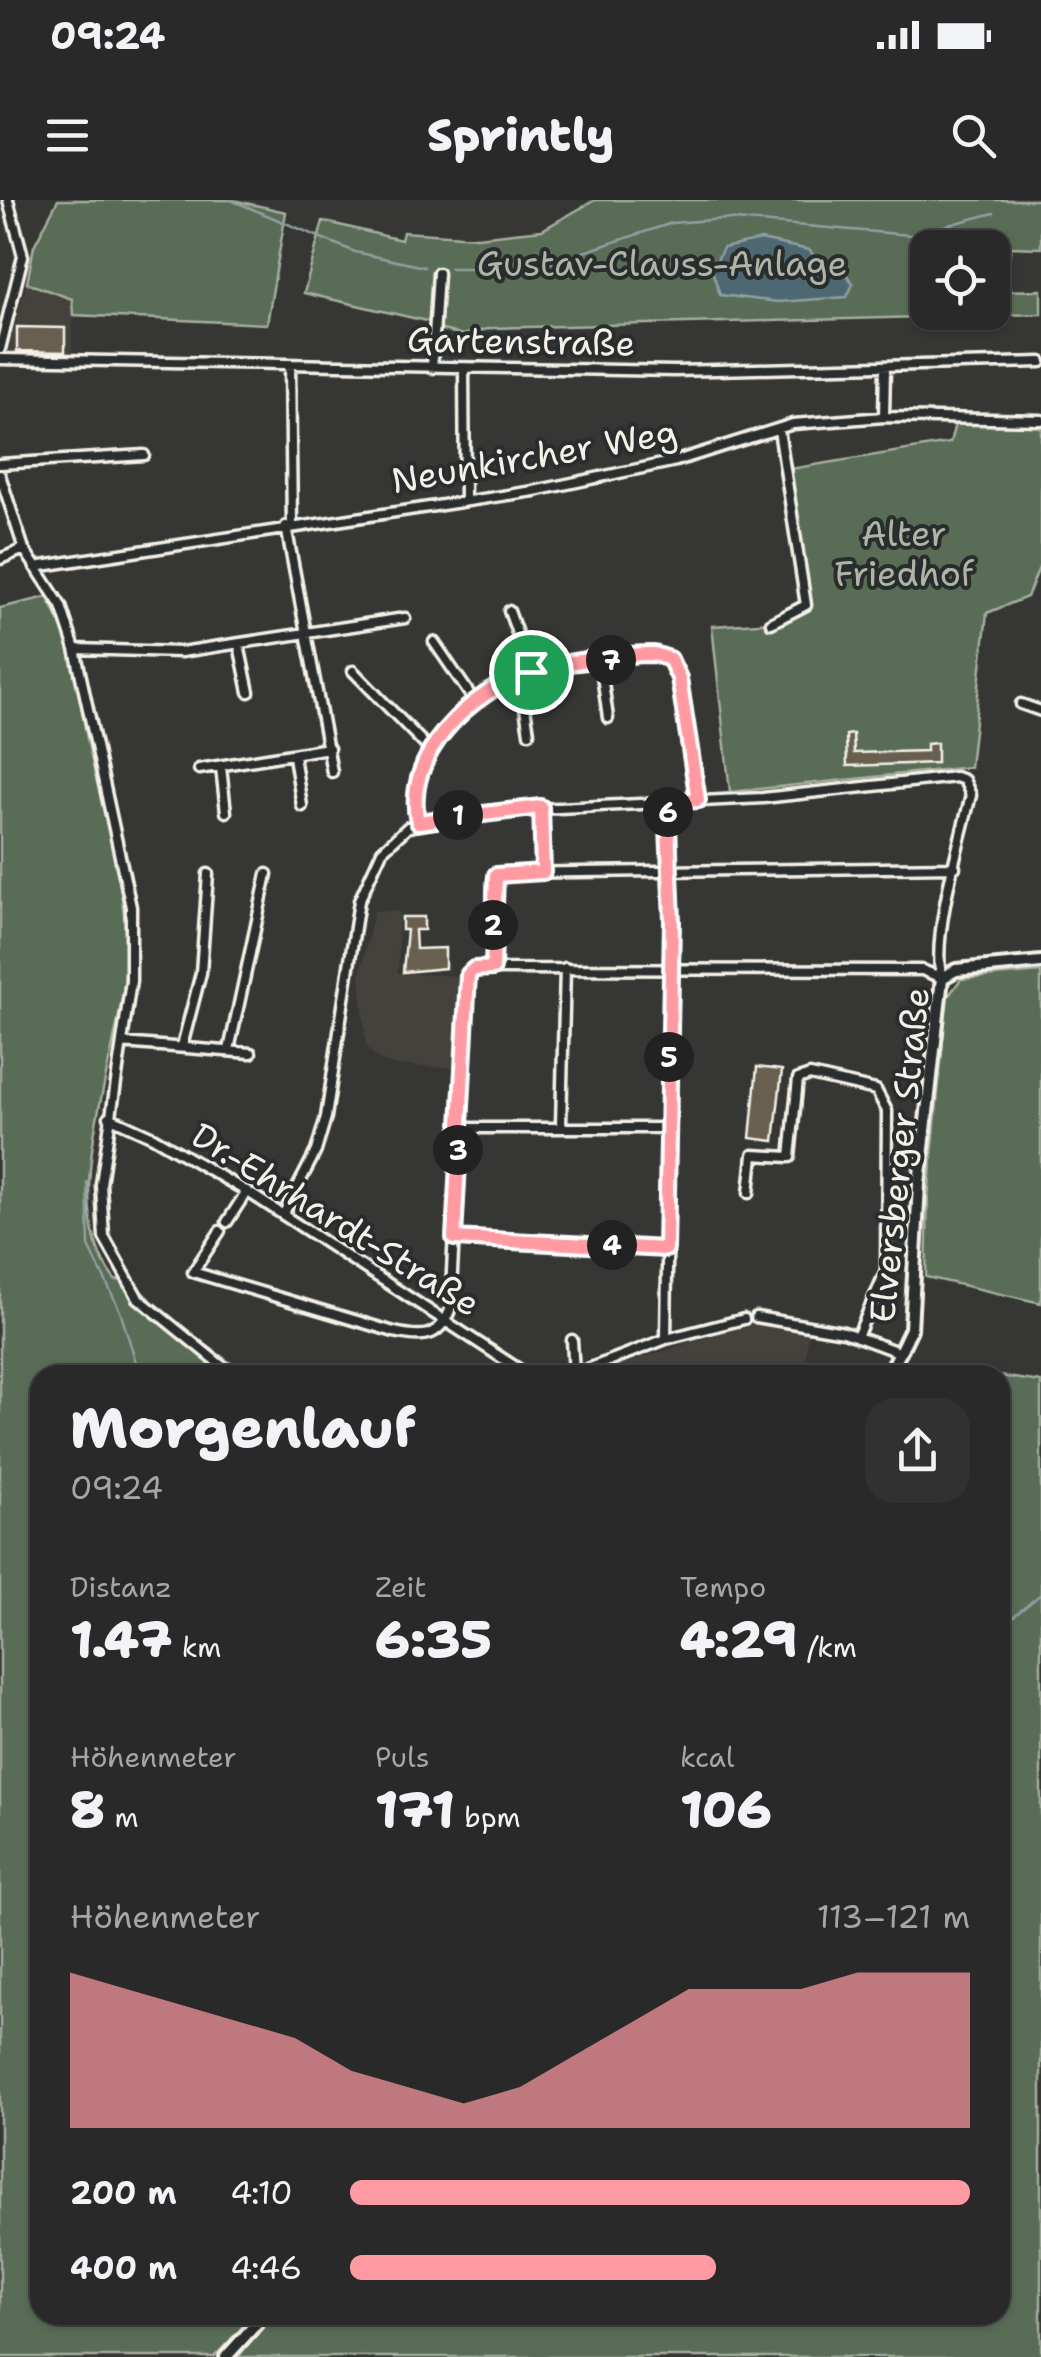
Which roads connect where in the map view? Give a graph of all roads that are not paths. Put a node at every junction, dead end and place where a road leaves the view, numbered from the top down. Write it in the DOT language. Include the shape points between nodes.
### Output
graph roads {
  1 [pos="8,200"];
  2 [pos="438,273"];
  3 [pos="0,307"];
  4 [pos="11,310"];
  5 [pos="0,349"];
  6 [pos="0,359"];
  7 [pos="1041,362"];
  8 [pos="290,364"];
  9 [pos="885,366"];
  10 [pos="432,368"];
  11 [pos="464,368"];
  12 [pos="884,417"];
  13 [pos="1041,420"];
  14 [pos="779,430"];
  15 [pos="144,456"];
  16 [pos="0,464"];
  17 [pos="0,475"];
  18 [pos="466,500"];
  19 [pos="289,526"];
  20 [pos="24,549"];
  21 [pos="0,559"];
  22 [pos="35,567"];
  23 [pos="508,611"];
  24 [pos="405,618"];
  25 [pos="771,623"];
  26 [pos="308,636"];
  27 [pos="434,642"];
  28 [pos="240,644"];
  29 [pos="75,650"];
  30 [pos="600,662"];
  31 [pos="353,671"];
  32 [pos="531,672"];
  33 [pos="520,676"];
  34 [pos="249,692"];
  35 [pos="475,702"];
  36 [pos="1021,704"];
  37 [pos="1041,710"];
  38 [pos="608,718"];
  39 [pos="529,733"];
  40 [pos="329,748"];
  41 [pos="431,751"];
  42 [pos="294,756"];
  43 [pos="221,767"];
  44 [pos="199,769"];
  45 [pos="332,772"];
  46 [pos="698,800"];
  47 [pos="667,802"];
  48 [pos="302,806"];
  49 [pos="541,807"];
  50 [pos="226,812"];
  51 [pos="418,822"];
  52 [pos="955,867"];
  53 [pos="543,872"];
  54 [pos="672,872"];
  55 [pos="208,874"];
  56 [pos="267,874"];
  57 [pos="1041,962"];
  58 [pos="671,967"];
  59 [pos="493,968"];
  60 [pos="565,968"];
  61 [pos="942,978"];
  62 [pos="122,1043"];
  63 [pos="182,1046"];
  64 [pos="229,1050"];
  65 [pos="252,1053"];
  66 [pos="110,1117"];
  67 [pos="561,1126"];
  68 [pos="460,1128"];
  69 [pos="668,1128"];
  70 [pos="246,1192"];
  71 [pos="749,1193"];
  72 [pos="284,1215"];
  73 [pos="227,1222"];
  74 [pos="220,1232"];
  75 [pos="454,1238"];
  76 [pos="666,1249"];
  77 [pos="756,1317"];
  78 [pos="744,1319"];
  79 [pos="446,1320"];
  80 [pos="857,1336"];
  81 [pos="572,1340"];
  82 [pos="666,1340"];
  83 [pos="901,1353"];
  84 [pos="220,1365"];
  85 [pos="513,1365"];
  86 [pos="573,1365"];
  87 [pos="600,1365"];
  88 [pos="894,1365"];
  89 [pos="255,2325"];
  90 [pos="226,2357"];
  1 -- 4 [label="street" via="23,256"];
  2 -- 10 [label="street"];
  3 -- 4 [label="street"];
  4 -- 5 [label="street"];
  6 -- 8 [label="street, Gartenstraße"];
  7 -- 9 [label="street, Gartenstraße"];
  8 -- 10 [label="street, Gartenstraße"];
  8 -- 19 [label="street"];
  9 -- 11 [label="street, Gartenstraße"];
  9 -- 12 [label="street"];
  10 -- 11 [label="street, Gartenstraße"];
  11 -- 18 [label="street"];
  12 -- 13 [label="street, Neunkircher Weg"];
  12 -- 14 [label="street, Neunkircher Weg"];
  14 -- 18 [label="street, Neunkircher Weg" via="676,461"];
  14 -- 25 [label="street" via="806,605"];
  15 -- 16 [label="street"];
  17 -- 20 [label="street"];
  18 -- 19 [label="street, Neunkircher Weg"];
  19 -- 22 [label="street, Neunkircher Weg"];
  19 -- 26 [label="street"];
  20 -- 21 [label="street"];
  20 -- 22 [label="street"];
  22 -- 29 [label="street" via="61,606"];
  23 -- 32 [label="street"];
  24 -- 26 [label="street"];
  26 -- 28 [label="street"];
  26 -- 40 [label="street"];
  27 -- 35 [label="street"];
  28 -- 29 [label="street" via="181,652"];
  28 -- 34 [label="street"];
  29 -- 62 [label="street" via="131,906 134,953"];
  30 -- 32 [label="street"];
  30 -- 38 [label="street"];
  30 -- 46 [label="street" via="654,654 673,664"];
  31 -- 41 [label="street"];
  32 -- 33 [label="street"];
  33 -- 35 [label="street"];
  33 -- 39 [label="street"];
  35 -- 41 [label="street"];
  36 -- 37 [label="street"];
  40 -- 42 [label="street"];
  40 -- 45 [label="street"];
  41 -- 51 [label="street" via="413,790"];
  42 -- 43 [label="street"];
  42 -- 48 [label="street"];
  43 -- 44 [label="street"];
  43 -- 50 [label="street"];
  46 -- 47 [label="street"];
  46 -- 52 [label="street" via="956,777 971,795"];
  47 -- 49 [label="street"];
  47 -- 54 [label="street"];
  49 -- 51 [label="street"];
  49 -- 53 [label="street"];
  51 -- 72 [label="street" via="382,851 364,888 348,950 326,1117"];
  52 -- 54 [label="street"];
  52 -- 61 [label="street" via="938,966"];
  53 -- 54 [label="street"];
  53 -- 59 [label="street" via="502,873 493,881"];
  54 -- 58 [label="street"];
  55 -- 63 [label="street" via="201,973"];
  56 -- 64 [label="street"];
  57 -- 61 [label="main road, Elversberger Straße" via="956,970"];
  58 -- 60 [label="street"];
  58 -- 61 [label="street" via="922,970"];
  58 -- 69 [label="street"];
  59 -- 60 [label="street"];
  59 -- 68 [label="street" via="471,972"];
  60 -- 67 [label="street"];
  61 -- 83 [label="main road, Elversberger Straße" via="919,1184 914,1304"];
  62 -- 63 [label="street"];
  62 -- 66 [label="street"];
  63 -- 64 [label="street"];
  64 -- 65 [label="street"];
  66 -- 70 [label="street, Dr.-Ehrhardt-Straße"];
  66 -- 84 [label="street" via="100,1203 108,1251 152,1314"];
  67 -- 68 [label="street"];
  67 -- 69 [label="street"];
  68 -- 75 [label="street"];
  69 -- 76 [label="street"];
  70 -- 72 [label="street, Dr.-Ehrhardt-Straße"];
  70 -- 73 [label="street"];
  71 -- 80 [label="street" via="753,1155 790,1157 798,1079 810,1075 876,1090 886,1111 886,1270"];
  72 -- 79 [label="street, Dr.-Ehrhardt-Straße"];
  74 -- 79 [label="street" via="193,1272 410,1335 434,1334"];
  75 -- 76 [label="street"];
  75 -- 79 [label="street"];
  76 -- 82 [label="street"];
  77 -- 80 [label="street"];
  78 -- 82 [label="street"];
  79 -- 85 [label="street, Dr.-Ehrhardt-Straße"];
  80 -- 83 [label="street"];
  81 -- 86 [label="street"];
  82 -- 87 [label="street"];
  83 -- 88 [label="main road, Elversberger Straße"];
  89 -- 90 [label="main road"];
}
